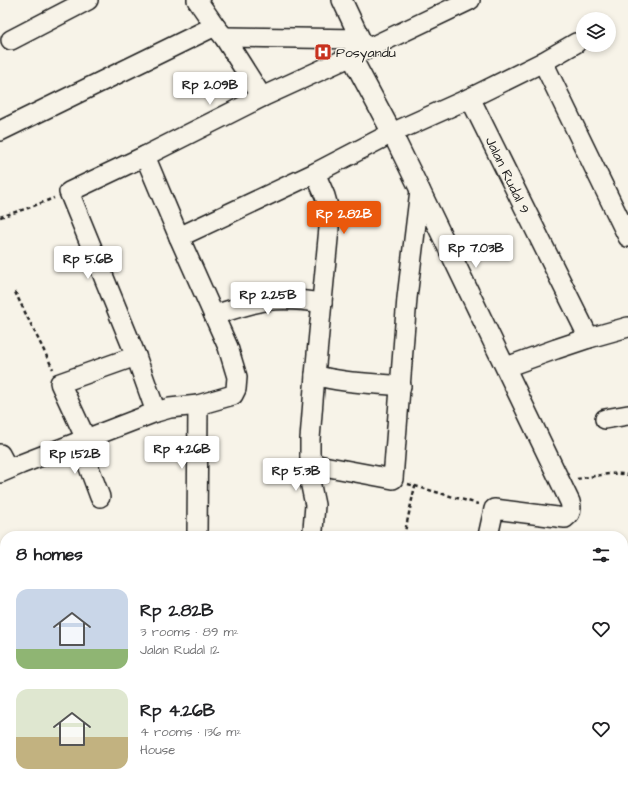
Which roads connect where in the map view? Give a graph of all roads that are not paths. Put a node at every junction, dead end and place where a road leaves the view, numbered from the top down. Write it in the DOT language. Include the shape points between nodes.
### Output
graph roads {
  1 [pos="88,0"];
  2 [pos="197,0"];
  3 [pos="342,0"];
  4 [pos="470,0"];
  5 [pos="220,31"];
  6 [pos="11,40"];
  7 [pos="576,44"];
  8 [pos="359,48"];
  9 [pos="543,62"];
  10 [pos="262,97"];
  11 [pos="470,98"];
  12 [pos="0,131"];
  13 [pos="392,133"];
  14 [pos="145,156"];
  15 [pos="315,173"];
  16 [pos="420,190"];
  17 [pos="179,237"];
  18 [pos="628,237"];
  19 [pos="322,303"];
  20 [pos="214,315"];
  21 [pos="628,327"];
  22 [pos="589,338"];
  23 [pos="136,356"];
  24 [pos="506,367"];
  25 [pos="315,375"];
  26 [pos="400,386"];
  27 [pos="198,405"];
  28 [pos="156,412"];
  29 [pos="628,415"];
  30 [pos="605,420"];
  31 [pos="83,440"];
  32 [pos="310,455"];
  33 [pos="3,465"];
  34 [pos="100,498"];
  35 [pos="313,530"];
  36 [pos="198,531"];
  37 [pos="489,531"];
  1 -- 6 [label="street"];
  2 -- 5 [label="street"];
  3 -- 8 [label="street"];
  4 -- 8 [label="street"];
  5 -- 8 [label="street"];
  5 -- 10 [label="street"];
  5 -- 12 [label="street"];
  7 -- 9 [label="street"];
  8 -- 10 [label="street"];
  8 -- 13 [label="street"];
  9 -- 11 [label="street"];
  9 -- 18 [label="street"];
  10 -- 14 [label="street"];
  11 -- 13 [label="street"];
  11 -- 22 [label="street, Jalan Rudal 9"];
  13 -- 15 [label="street"];
  13 -- 16 [label="street"];
  14 -- 17 [label="street"];
  14 -- 23 [label="street" via="69,192"];
  15 -- 17 [label="street"];
  15 -- 19 [label="street" via="329,210 330,228"];
  16 -- 24 [label="street"];
  16 -- 26 [label="street"];
  17 -- 20 [label="street"];
  19 -- 20 [label="street" via="283,299 265,301"];
  19 -- 25 [label="street"];
  20 -- 27 [label="street" via="238,377 236,389 233,395"];
  21 -- 22 [label="street"];
  22 -- 24 [label="street"];
  23 -- 28 [label="street"];
  23 -- 31 [label="street" via="60,383"];
  24 -- 37 [label="street" via="571,507 565,518 494,509"];
  25 -- 26 [label="street" via="343,381"];
  25 -- 32 [label="street"];
  26 -- 32 [label="street" via="393,479 318,465 312,461"];
  27 -- 28 [label="street"];
  27 -- 36 [label="street"];
  28 -- 31 [label="street"];
  29 -- 30 [label="street"];
  31 -- 33 [label="street"];
  31 -- 34 [label="street"];
  32 -- 35 [label="street" via="310,481 315,505"];
}
